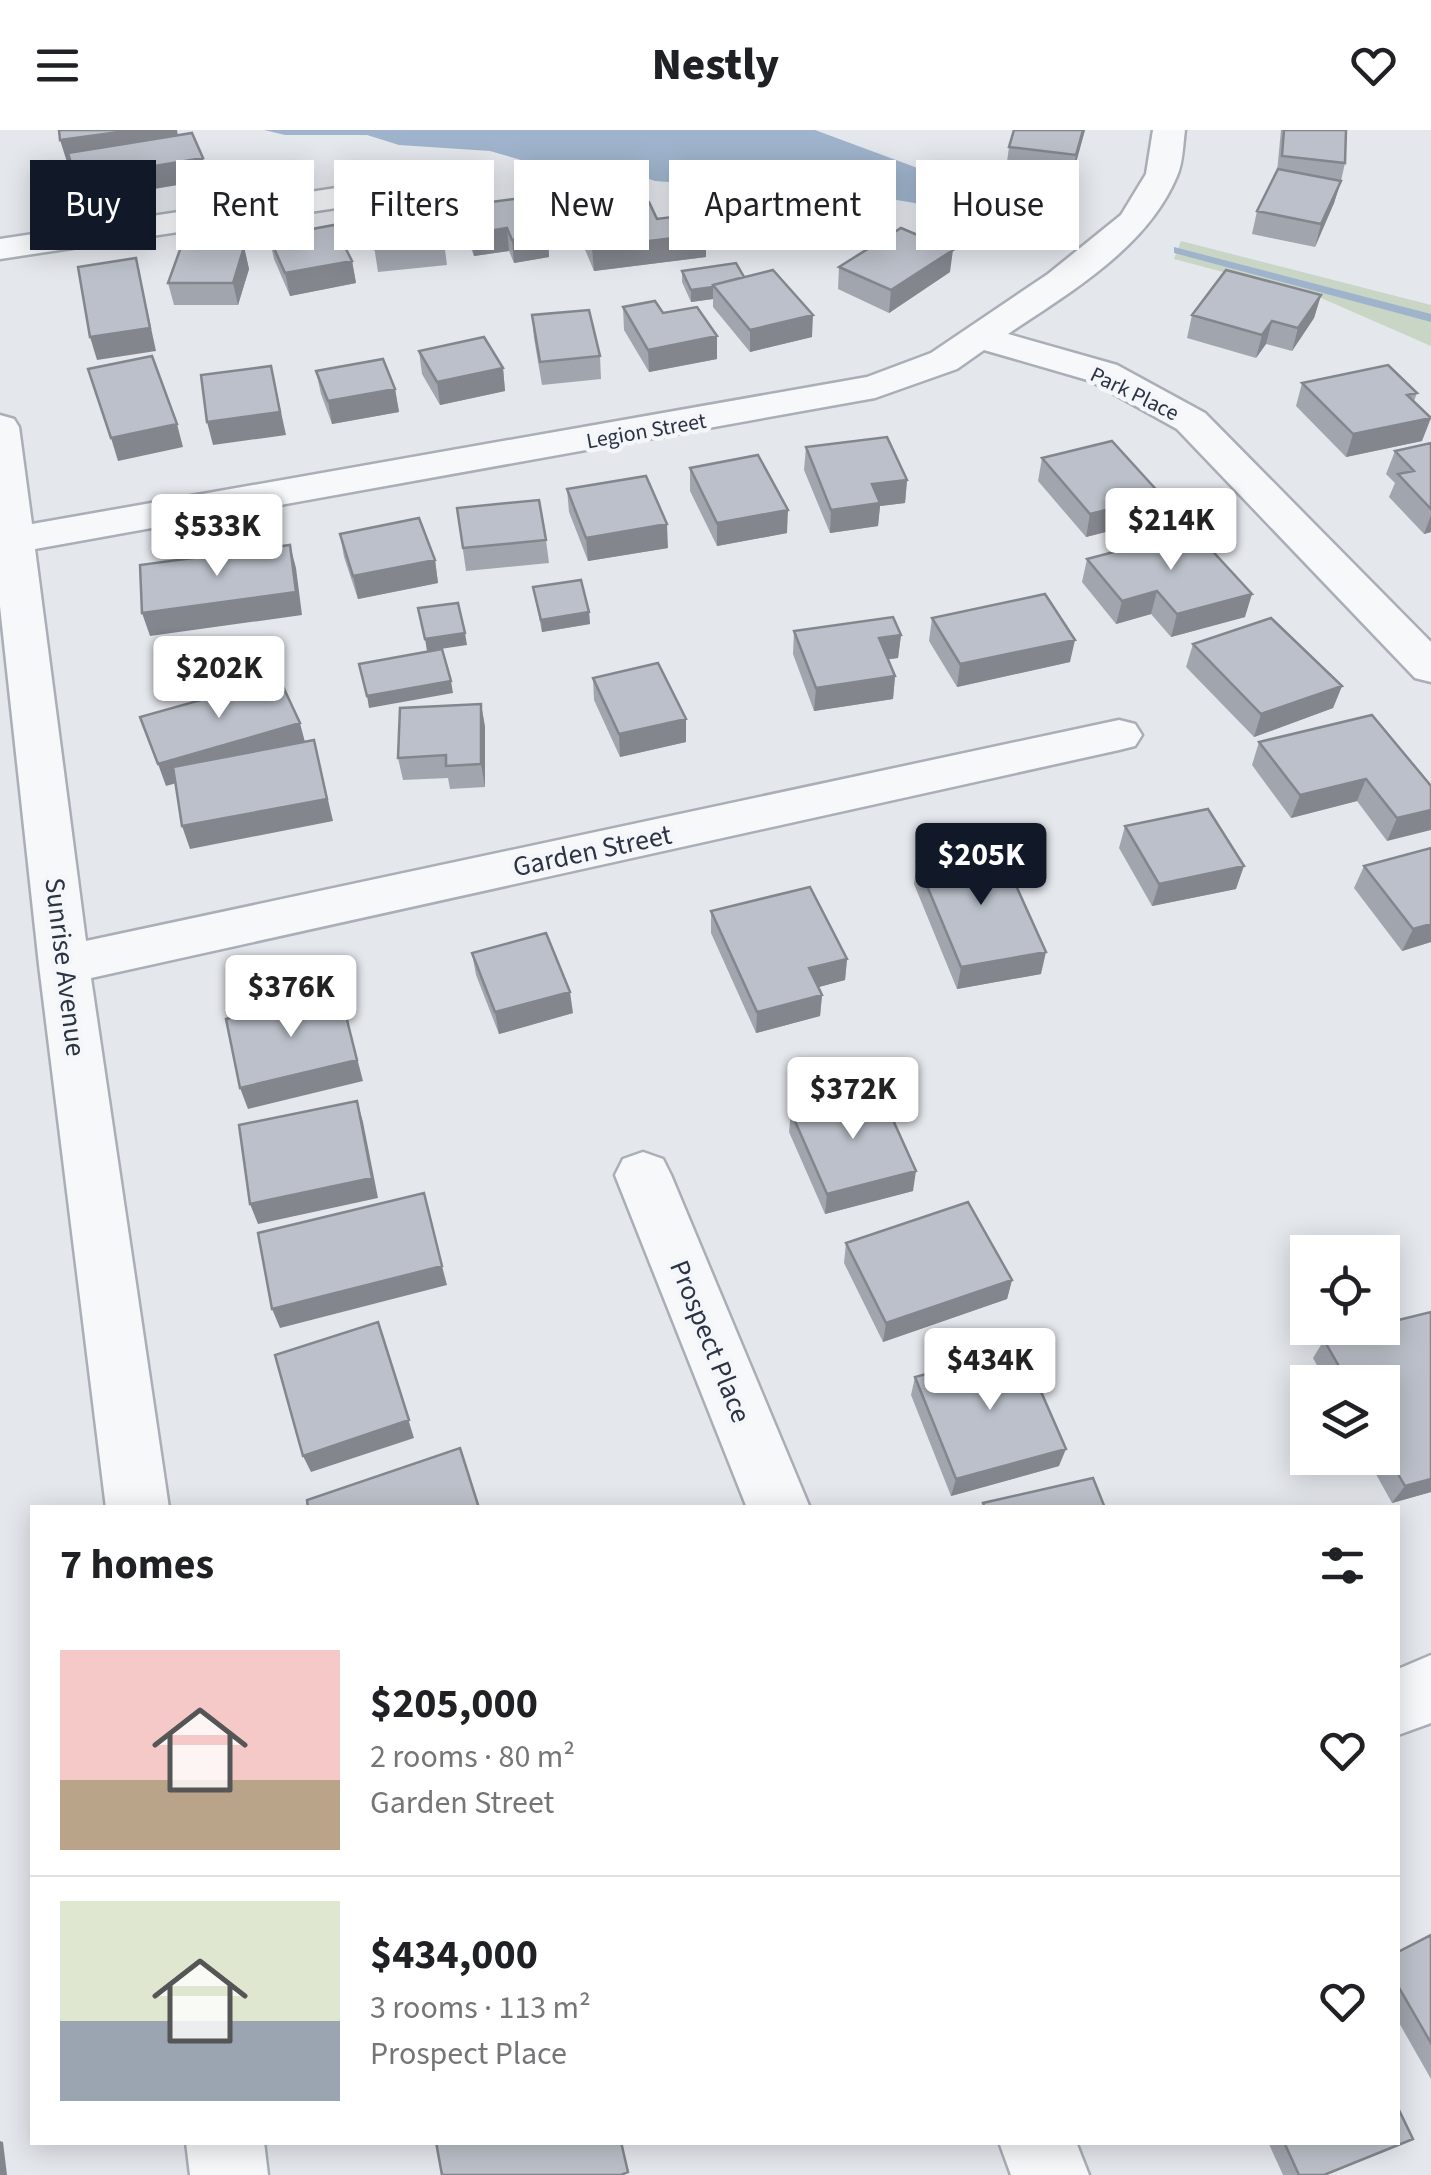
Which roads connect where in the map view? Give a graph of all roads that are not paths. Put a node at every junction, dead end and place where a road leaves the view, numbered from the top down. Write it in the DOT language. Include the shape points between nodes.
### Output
graph roads {
  1 [pos="1169,130"];
  2 [pos="334,198"];
  3 [pos="0,249"];
  4 [pos="978,337"];
  5 [pos="0,426"];
  6 [pos="14,540"];
  7 [pos="1431,668"];
  8 [pos="1118,735"];
  9 [pos="64,965"];
  10 [pos="643,1174"];
  11 [pos="138,1505"];
  12 [pos="778,1505"];
  13 [pos="1431,1688"];
  14 [pos="1400,1701"];
  15 [pos="225,2145"];
  16 [pos="1038,2145"];
  17 [pos="230,2175"];
  18 [pos="1050,2175"];
  1 -- 4 [label="street, Legion Street" via="1162,174 1134,222"];
  2 -- 3 [label="street"];
  4 -- 6 [label="street, Legion Street" via="944,361 826,399"];
  4 -- 7 [label="street, Park Place" via="1104,374 1191,420"];
  5 -- 6 [label="street, Sunrise Avenue"];
  6 -- 9 [label="street, Sunrise Avenue"];
  8 -- 9 [label="street, Garden Street"];
  9 -- 11 [label="street, Sunrise Avenue"];
  10 -- 12 [label="street, Prospect Place"];
  13 -- 14 [label="street"];
  15 -- 17 [label="street"];
  16 -- 18 [label="street"];
}
